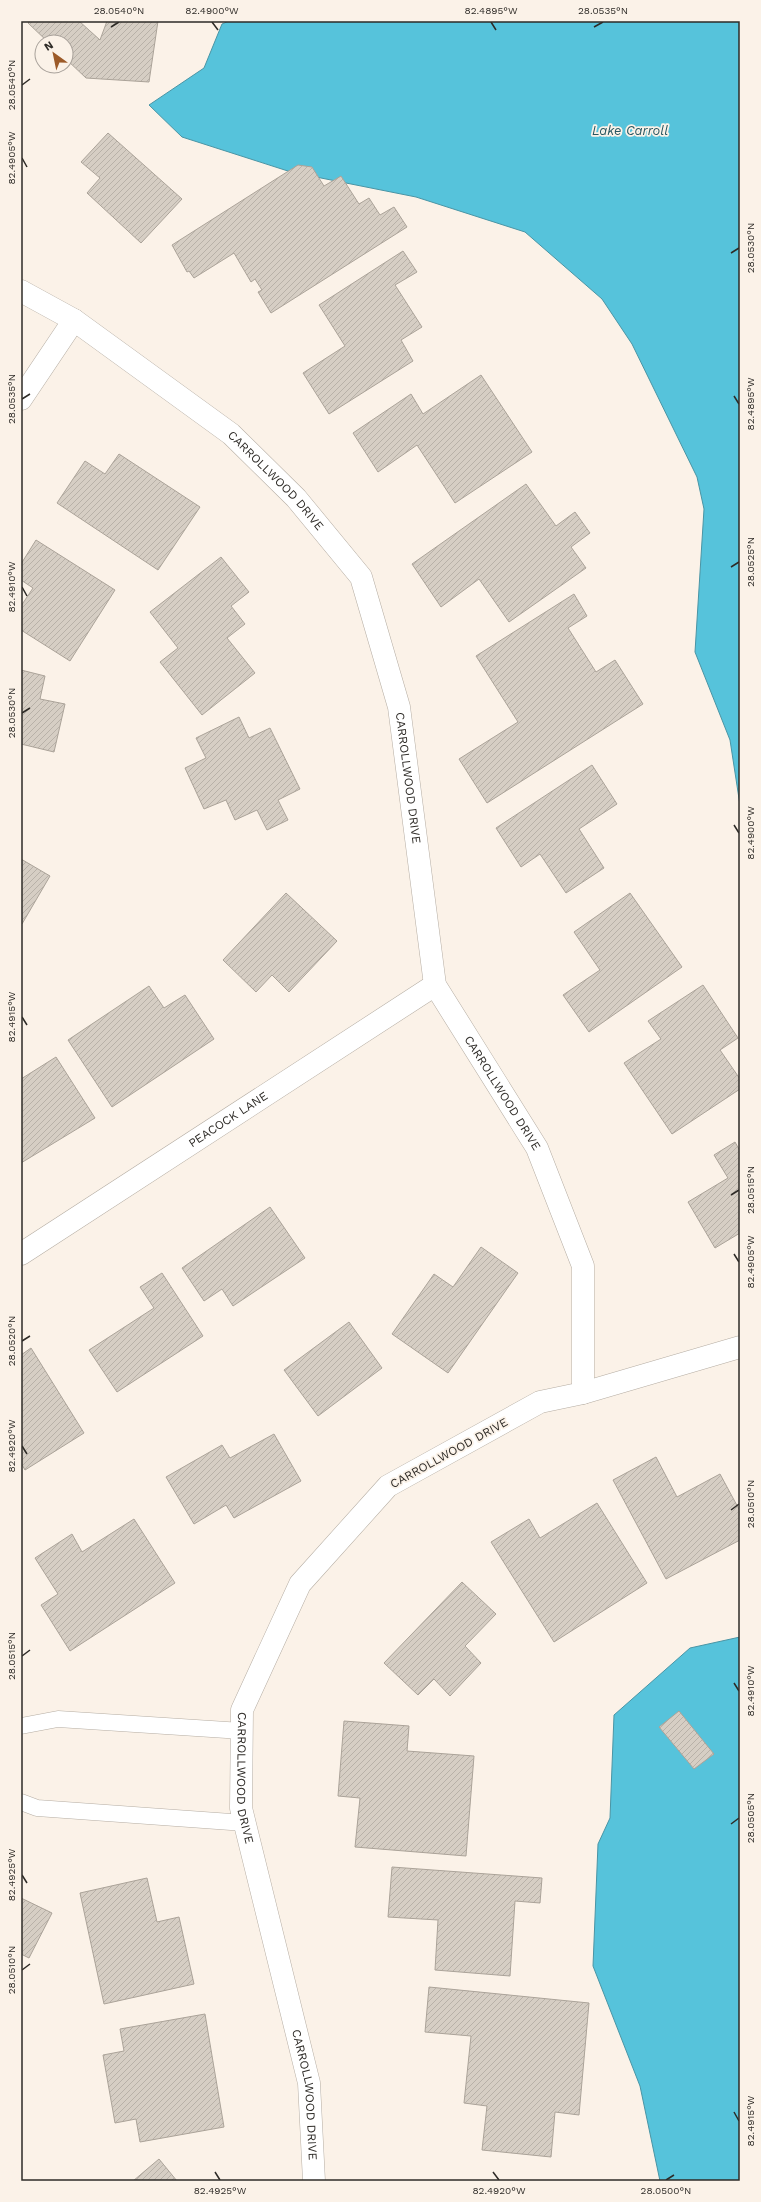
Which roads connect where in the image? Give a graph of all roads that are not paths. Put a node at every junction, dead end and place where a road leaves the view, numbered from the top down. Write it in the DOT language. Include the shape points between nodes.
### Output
graph roads {
  1 [pos="21,291"];
  2 [pos="74,320"];
  3 [pos="21,399"];
  4 [pos="435,985"];
  5 [pos="21,1254"];
  6 [pos="740,1347"];
  7 [pos="583,1393"];
  8 [pos="21,1726"];
  9 [pos="242,1731"];
  10 [pos="21,1802"];
  11 [pos="245,1823"];
  12 [pos="314,2181"];
  1 -- 2 [label="street, CARROLLWOOD DRIVE"];
  2 -- 3 [label="street"];
  2 -- 4 [label="street, CARROLLWOOD DRIVE" via="231,434 296,498 361,577 399,707"];
  4 -- 5 [label="street, PEACOCK LANE"];
  4 -- 7 [label="street, CARROLLWOOD DRIVE" via="537,1148 583,1266"];
  6 -- 7 [label="street, CARROLLWOOD DRIVE"];
  7 -- 9 [label="street, CARROLLWOOD DRIVE" via="540,1402 388,1486 300,1584 242,1710"];
  8 -- 9 [label="lane" via="58,1719"];
  9 -- 11 [label="street, CARROLLWOOD DRIVE" via="241,1808"];
  10 -- 11 [label="lane" via="37,1808"];
  11 -- 12 [label="street, CARROLLWOOD DRIVE" via="309,2083"];
}
